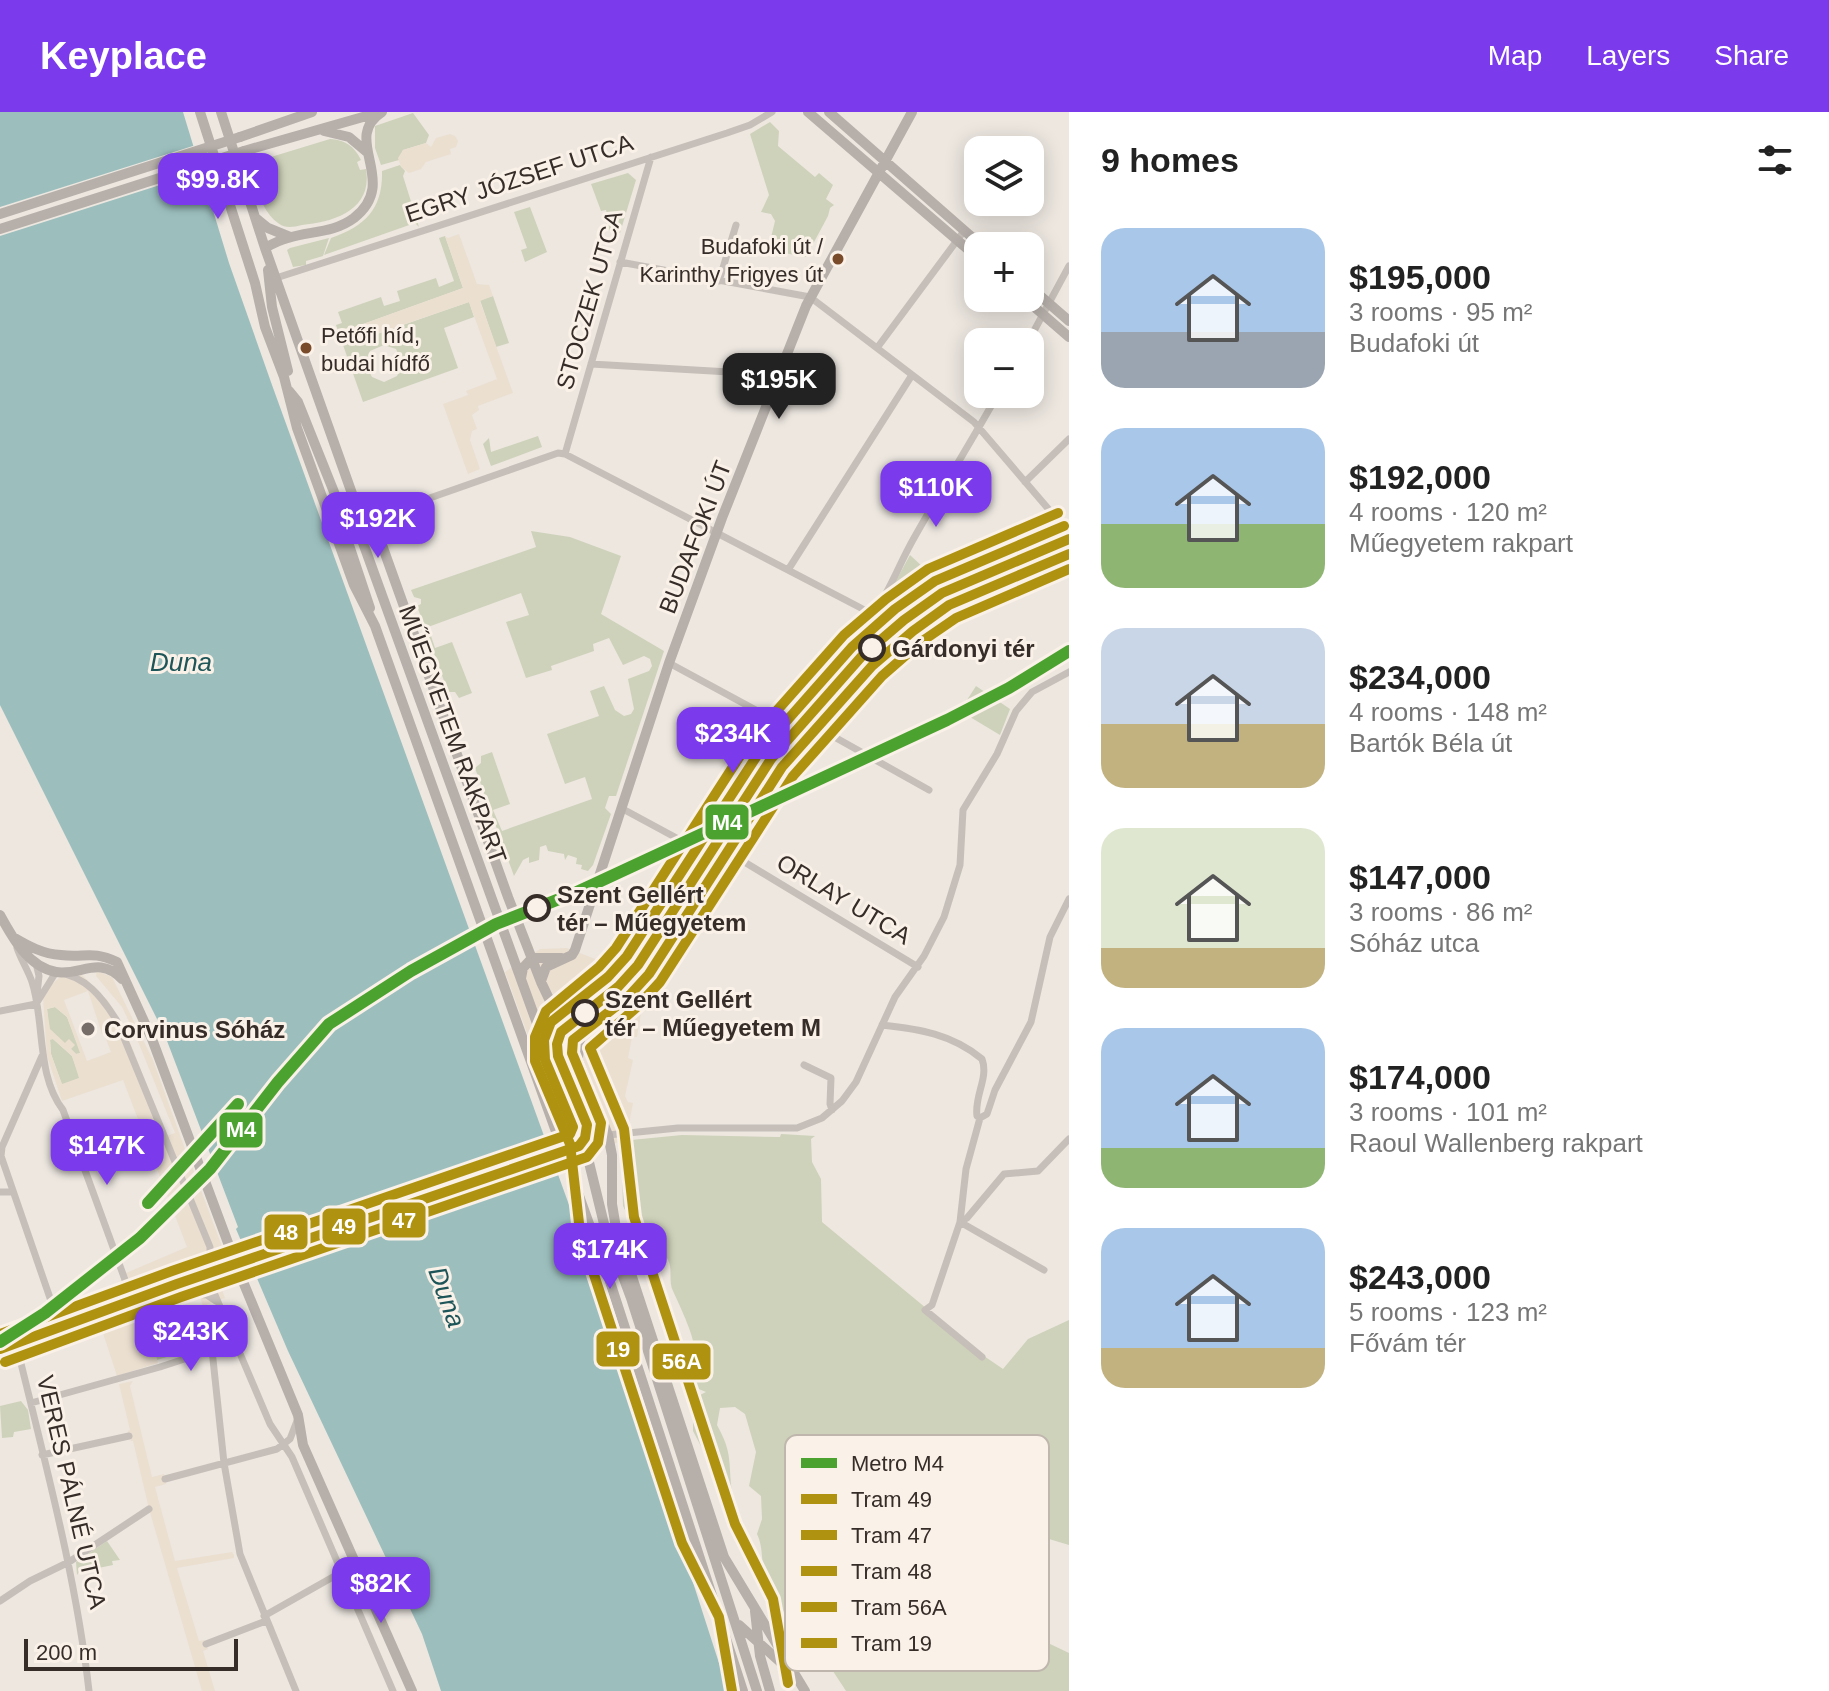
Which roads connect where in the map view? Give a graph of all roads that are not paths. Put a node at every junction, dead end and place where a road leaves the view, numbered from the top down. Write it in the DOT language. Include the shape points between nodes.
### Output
graph roads {
  1 [pos="200,112"];
  2 [pos="221,112"];
  3 [pos="312,112"];
  4 [pos="381,112"];
  5 [pos="772,112"];
  6 [pos="808,112"];
  7 [pos="829,112"];
  8 [pos="912,112"];
  9 [pos="318,130"];
  10 [pos="368,153"];
  11 [pos="651,157"];
  12 [pos="886,160"];
  13 [pos="879,173"];
  14 [pos="0,214"];
  15 [pos="255,216"];
  16 [pos="736,225"];
  17 [pos="0,229"];
  18 [pos="960,235"];
  19 [pos="290,237"];
  20 [pos="964,237"];
  21 [pos="964,240"];
  22 [pos="265,248"];
  23 [pos="620,262"];
  24 [pos="1069,266"];
  25 [pos="276,278"];
  26 [pos="719,281"];
  27 [pos="810,297"];
  28 [pos="1044,299"];
  29 [pos="1049,303"];
  30 [pos="1040,312"];
  31 [pos="1043,315"];
  32 [pos="1069,321"];
  33 [pos="1036,328"];
  34 [pos="1069,337"];
  35 [pos="877,348"];
  36 [pos="591,364"];
  37 [pos="912,375"];
  38 [pos="778,378"];
  39 [pos="288,390"];
  40 [pos="990,408"];
  41 [pos="979,427"];
  42 [pos="1069,439"];
  43 [pos="565,454"];
  44 [pos="1025,482"];
  45 [pos="355,502"];
  46 [pos="370,519"];
  47 [pos="357,523"];
  48 [pos="717,532"];
  49 [pos="1068,534"];
  50 [pos="1069,549"];
  51 [pos="389,561"];
  52 [pos="372,566"];
  53 [pos="788,570"];
  54 [pos="395,579"];
  55 [pos="379,585"];
  56 [pos="926,596"];
  57 [pos="873,615"];
  58 [pos="921,619"];
  59 [pos="375,626"];
  60 [pos="885,628"];
  61 [pos="899,637"];
  62 [pos="669,663"];
  63 [pos="1069,672"];
  64 [pos="790,725"];
  65 [pos="813,725"];
  66 [pos="929,790"];
  67 [pos="621,808"];
  68 [pos="705,850"];
  69 [pos="721,852"];
  70 [pos="1069,899"];
  71 [pos="2,921"];
  72 [pos="13,937"];
  73 [pos="32,949"];
  74 [pos="532,958"];
  75 [pos="561,958"];
  76 [pos="36,963"];
  77 [pos="918,967"];
  78 [pos="56,972"];
  79 [pos="522,973"];
  80 [pos="539,977"];
  81 [pos="128,987"];
  82 [pos="549,1001"];
  83 [pos="36,1004"];
  84 [pos="532,1008"];
  85 [pos="0,1011"];
  86 [pos="560,1020"];
  87 [pos="882,1025"];
  88 [pos="547,1049"];
  89 [pos="42,1056"];
  90 [pos="578,1060"];
  91 [pos="804,1065"];
  92 [pos="33,1075"];
  93 [pos="49,1077"];
  94 [pos="832,1110"];
  95 [pos="980,1118"];
  96 [pos="577,1127"];
  97 [pos="608,1135"];
  98 [pos="1069,1139"];
  99 [pos="587,1150"];
  100 [pos="567,1153"];
  101 [pos="0,1192"];
  102 [pos="12,1192"];
  103 [pos="960,1222"];
  104 [pos="210,1270"];
  105 [pos="230,1270"];
  106 [pos="1044,1270"];
  107 [pos="196,1274"];
  108 [pos="210,1283"];
  109 [pos="136,1294"];
  110 [pos="184,1295"];
  111 [pos="218,1302"];
  112 [pos="59,1324"];
  113 [pos="232,1339"];
  114 [pos="0,1345"];
  115 [pos="212,1350"];
  116 [pos="18,1351"];
  117 [pos="0,1357"];
  118 [pos="982,1357"];
  119 [pos="31,1403"];
  120 [pos="298,1415"];
  121 [pos="129,1436"];
  122 [pos="284,1445"];
  123 [pos="42,1455"];
  124 [pos="224,1463"];
  125 [pos="165,1479"];
  126 [pos="149,1509"];
  127 [pos="69,1562"];
  128 [pos="340,1573"];
  129 [pos="0,1601"];
  130 [pos="753,1605"];
  131 [pos="265,1618"];
  132 [pos="734,1618"];
  133 [pos="758,1642"];
  134 [pos="206,1644"];
  135 [pos="785,1658"];
  136 [pos="785,1667"];
  137 [pos="789,1671"];
  138 [pos="793,1671"];
  139 [pos="797,1678"];
  140 [pos="769,1688"];
  141 [pos="89,1691"];
  142 [pos="296,1691"];
  143 [pos="393,1691"];
  144 [pos="412,1691"];
  145 [pos="743,1691"];
  146 [pos="757,1691"];
  147 [pos="805,1691"];
  1 -- 39 [label="main road"];
  2 -- 15 [label="main road"];
  3 -- 14 [label="main road, bridge"];
  4 -- 9 [label="main road"];
  4 -- 10 [label="main road" via="368,123"];
  5 -- 11 [label="street, EGRY JÓZSEF UTCA" via="750,125"];
  6 -- 13 [label="main road"];
  7 -- 12 [label="main road"];
  8 -- 12 [label="main road, BUDAFOKI ÚT"];
  9 -- 10 [label="main road" via="340,133"];
  9 -- 17 [label="main road, bridge"];
  10 -- 19 [label="main road" via="374,183 364,208 335,228"];
  11 -- 23 [label="street, STOCZEK UTCA"];
  11 -- 25 [label="street, EGRY JÓZSEF UTCA"];
  12 -- 13 [label="main road, BUDAFOKI ÚT"];
  12 -- 18 [label="main road"];
  13 -- 18 [label="main road"];
  13 -- 27 [label="main road, BUDAFOKI ÚT"];
  15 -- 19 [label="main road"];
  15 -- 22 [label="main road"];
  16 -- 26 [label="street"];
  18 -- 20 [label="main road"];
  18 -- 21 [label="main road"];
  18 -- 35 [label="street"];
  19 -- 22 [label="main road"];
  22 -- 25 [label="main road, MŰEGYETEM RAKPART"];
  22 -- 39 [label="main road"];
  23 -- 26 [label="street"];
  23 -- 36 [label="street, STOCZEK UTCA"];
  24 -- 29 [label="street"];
  25 -- 45 [label="main road, MŰEGYETEM RAKPART"];
  26 -- 27 [label="street"];
  27 -- 35 [label="street"];
  27 -- 38 [label="main road, BUDAFOKI ÚT"];
  28 -- 29 [label="main road"];
  29 -- 31 [label="street"];
  29 -- 32 [label="main road"];
  30 -- 31 [label="main road"];
  31 -- 33 [label="street"];
  31 -- 34 [label="main road"];
  35 -- 37 [label="street"];
  36 -- 38 [label="street"];
  36 -- 43 [label="street, STOCZEK UTCA"];
  37 -- 41 [label="street"];
  37 -- 53 [label="street"];
  38 -- 48 [label="main road, BUDAFOKI ÚT"];
  39 -- 47 [label="main road" via="298,402 342,512"];
  39 -- 59 [label="main road" via="354,585"];
  40 -- 41 [label="street"];
  41 -- 44 [label="street"];
  41 -- 57 [label="street"];
  42 -- 44 [label="street"];
  43 -- 46 [label="street"];
  43 -- 48 [label="street"];
  44 -- 49 [label="street"];
  45 -- 46 [label="main road, MŰEGYETEM RAKPART"];
  45 -- 47 [label="main road, MŰEGYETEM RAKPART"];
  46 -- 47 [label="main road"];
  46 -- 51 [label="main road, MŰEGYETEM RAKPART"];
  47 -- 52 [label="main road, MŰEGYETEM RAKPART"];
  47 -- 59 [label="main road" via="347,528 346,539"];
  48 -- 53 [label="street"];
  48 -- 62 [label="main road, BUDAFOKI ÚT"];
  49 -- 50 [label="street"];
  49 -- 56 [label="main road"];
  50 -- 58 [label="main road" via="957,597"];
  51 -- 52 [label="main road" via="382,569"];
  51 -- 54 [label="main road, MŰEGYETEM RAKPART"];
  52 -- 55 [label="main road, MŰEGYETEM RAKPART"];
  53 -- 57 [label="street"];
  54 -- 55 [label="main road" via="384,576"];
  54 -- 74 [label="main road, MŰEGYETEM RAKPART"];
  55 -- 79 [label="main road, MŰEGYETEM RAKPART"];
  56 -- 58 [label="main road" via="934,604"];
  56 -- 60 [label="main road"];
  57 -- 60 [label="street"];
  58 -- 61 [label="main road"];
  59 -- 100 [label="main road"];
  60 -- 61 [label="street"];
  60 -- 64 [label="main road" via="846,661"];
  61 -- 65 [label="main road"];
  62 -- 64 [label="street"];
  62 -- 67 [label="main road, BUDAFOKI ÚT"];
  63 -- 77 [label="street" via="1021,702 970,798 962,816 962,853 951,898"];
  64 -- 68 [label="main road"];
  65 -- 66 [label="street"];
  65 -- 69 [label="main road" via="778,764"];
  67 -- 68 [label="street"];
  67 -- 75 [label="main road, BUDAFOKI ÚT" via="575,950"];
  68 -- 69 [label="street" via="710,856"];
  68 -- 86 [label="main road" via="644,945 615,979"];
  69 -- 77 [label="street, ORLAY UTCA"];
  69 -- 90 [label="main road" via="636,984 586,1028"];
  70 -- 95 [label="street" via="1050,937 1031,1022 987,1114"];
  71 -- 72 [label="main road"];
  72 -- 73 [label="main road"];
  72 -- 76 [label="main road"];
  72 -- 83 [label="street"];
  73 -- 76 [label="street"];
  73 -- 81 [label="main road" via="90,953 117,962"];
  74 -- 75 [label="main road"];
  74 -- 79 [label="main road"];
  74 -- 80 [label="main road, MŰEGYETEM RAKPART"];
  75 -- 80 [label="main road"];
  76 -- 78 [label="main road"];
  76 -- 83 [label="street"];
  77 -- 87 [label="street"];
  78 -- 81 [label="main road" via="102,968"];
  78 -- 83 [label="street"];
  78 -- 104 [label="street" via="88,985 124,1033 210,1247"];
  79 -- 80 [label="main road" via="533,968"];
  79 -- 84 [label="main road, MŰEGYETEM RAKPART"];
  80 -- 82 [label="main road, MŰEGYETEM RAKPART"];
  81 -- 120 [label="main road"];
  82 -- 84 [label="main road" via="542,1011"];
  82 -- 86 [label="main road, MŰEGYETEM RAKPART"];
  83 -- 85 [label="street"];
  83 -- 89 [label="street"];
  84 -- 88 [label="main road, MŰEGYETEM RAKPART"];
  86 -- 88 [label="main road"];
  86 -- 90 [label="main road, MŰEGYETEM RAKPART"];
  87 -- 94 [label="street" via="856,1082"];
  87 -- 95 [label="street" via="946,1037 982,1059 976,1108"];
  88 -- 96 [label="main road, MŰEGYETEM RAKPART"];
  89 -- 92 [label="street"];
  89 -- 93 [label="street"];
  90 -- 97 [label="main road, MŰEGYETEM RAKPART"];
  91 -- 94 [label="street" via="831,1078"];
  92 -- 93 [label="street"];
  92 -- 102 [label="street" via="1,1153"];
  93 -- 109 [label="street" via="128,1288"];
  94 -- 97 [label="street" via="797,1128 678,1128"];
  95 -- 103 [label="street" via="966,1169"];
  96 -- 99 [label="main road, MŰEGYETEM RAKPART"];
  96 -- 100 [label="main road" via="578,1139"];
  97 -- 99 [label="main road"];
  97 -- 130 [label="main road, MŰEGYETEM RAKPART" via="616,1228 724,1557"];
  98 -- 103 [label="street" via="1038,1171 1000,1177"];
  99 -- 100 [label="main road"];
  99 -- 132 [label="main road, MŰEGYETEM RAKPART" via="605,1228"];
  100 -- 105 [label="main road, bridge"];
  100 -- 145 [label="main road"];
  101 -- 102 [label="street"];
  102 -- 112 [label="street"];
  103 -- 106 [label="street"];
  103 -- 118 [label="street" via="932,1305 925,1310"];
  104 -- 105 [label="main road"];
  104 -- 107 [label="main road"];
  105 -- 108 [label="main road"];
  107 -- 108 [label="street"];
  107 -- 109 [label="main road"];
  108 -- 110 [label="main road"];
  108 -- 111 [label="street"];
  109 -- 112 [label="main road"];
  110 -- 111 [label="street" via="198,1293"];
  110 -- 116 [label="main road"];
  111 -- 113 [label="street"];
  112 -- 114 [label="main road"];
  113 -- 115 [label="street"];
  113 -- 122 [label="street"];
  115 -- 119 [label="street"];
  115 -- 124 [label="street"];
  116 -- 117 [label="main road"];
  116 -- 119 [label="street, VERES PÁLNÉ UTCA"];
  119 -- 123 [label="street, VERES PÁLNÉ UTCA"];
  120 -- 122 [label="street"];
  120 -- 144 [label="main road" via="303,1445"];
  121 -- 123 [label="street"];
  122 -- 124 [label="street"];
  122 -- 128 [label="street"];
  123 -- 127 [label="street, VERES PÁLNÉ UTCA"];
  124 -- 125 [label="street"];
  124 -- 131 [label="street" via="240,1554"];
  126 -- 127 [label="street"];
  127 -- 129 [label="street"];
  127 -- 141 [label="street, VERES PÁLNÉ UTCA"];
  128 -- 131 [label="street"];
  128 -- 143 [label="street"];
  130 -- 133 [label="main road"];
  130 -- 135 [label="main road, MŰEGYETEM RAKPART"];
  131 -- 134 [label="street"];
  131 -- 142 [label="street"];
  132 -- 133 [label="main road"];
  132 -- 146 [label="main road, MŰEGYETEM RAKPART"];
  133 -- 136 [label="main road"];
  133 -- 140 [label="main road"];
  137 -- 139 [label="main road"];
  138 -- 139 [label="main road, MŰEGYETEM RAKPART"];
  139 -- 140 [label="main road" via="777,1673"];
  139 -- 147 [label="main road, MŰEGYETEM RAKPART"];
}
